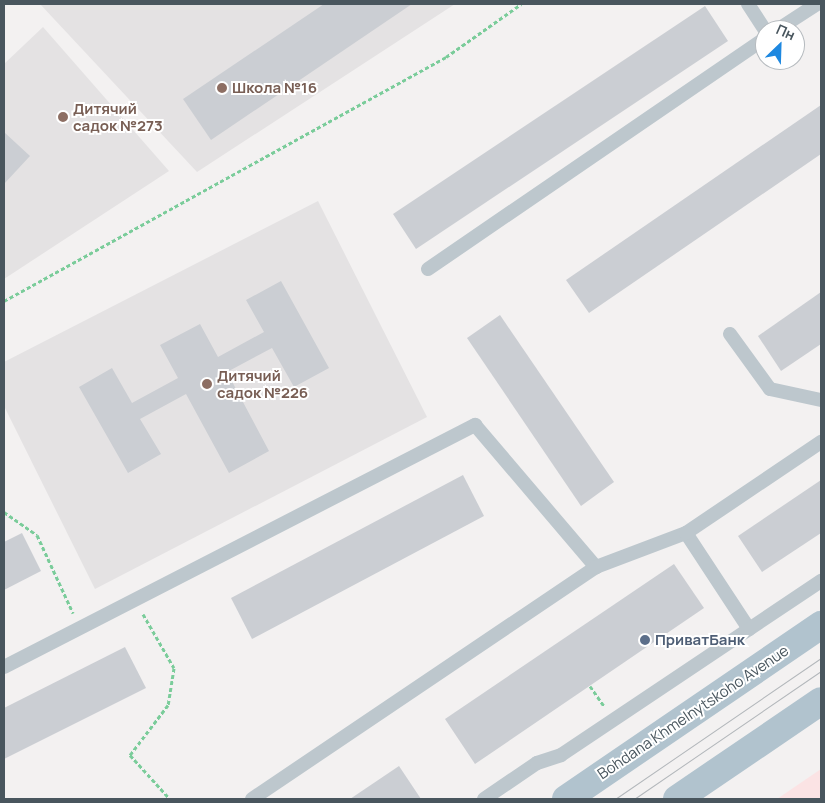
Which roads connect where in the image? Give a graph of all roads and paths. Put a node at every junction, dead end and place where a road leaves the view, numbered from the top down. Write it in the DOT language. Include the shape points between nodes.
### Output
graph roads {
  1 [pos="521,4"];
  2 [pos="748,4"];
  3 [pos="817,4"];
  4 [pos="758,20"];
  5 [pos="792,20"];
  6 [pos="755,45"];
  7 [pos="428,269"];
  8 [pos="4,301"];
  9 [pos="730,334"];
  10 [pos="821,400"];
  11 [pos="821,442"];
  12 [pos="4,512"];
  13 [pos="686,533"];
  14 [pos="596,568"];
  15 [pos="821,581"];
  16 [pos="135,601"];
  17 [pos="821,625"];
  18 [pos="80,628"];
  19 [pos="749,629"];
  20 [pos="4,667"];
  21 [pos="821,701"];
  22 [pos="170,799"];
  23 [pos="252,799"];
  24 [pos="484,799"];
  25 [pos="566,799"];
  26 [pos="677,799"];
  1 -- 8 [label="path" via="446,57"];
  2 -- 4 [label="lane"];
  3 -- 5 [label="lane"];
  6 -- 7 [label="lane"];
  9 -- 10 [label="lane" via="770,389"];
  11 -- 13 [label="lane"];
  12 -- 18 [label="path" via="37,535"];
  13 -- 14 [label="lane"];
  13 -- 19 [label="lane"];
  14 -- 16 [label="lane" via="475,425"];
  14 -- 23 [label="lane"];
  15 -- 19 [label="lane"];
  16 -- 18 [label="lane"];
  16 -- 22 [label="path" via="174,668 168,705 130,755"];
  17 -- 25 [label="main road, Bohdana Khmelnytskoho Avenue"];
  18 -- 20 [label="lane"];
  19 -- 24 [label="lane" via="561,755 537,763"];
  21 -- 26 [label="main road"];
}
